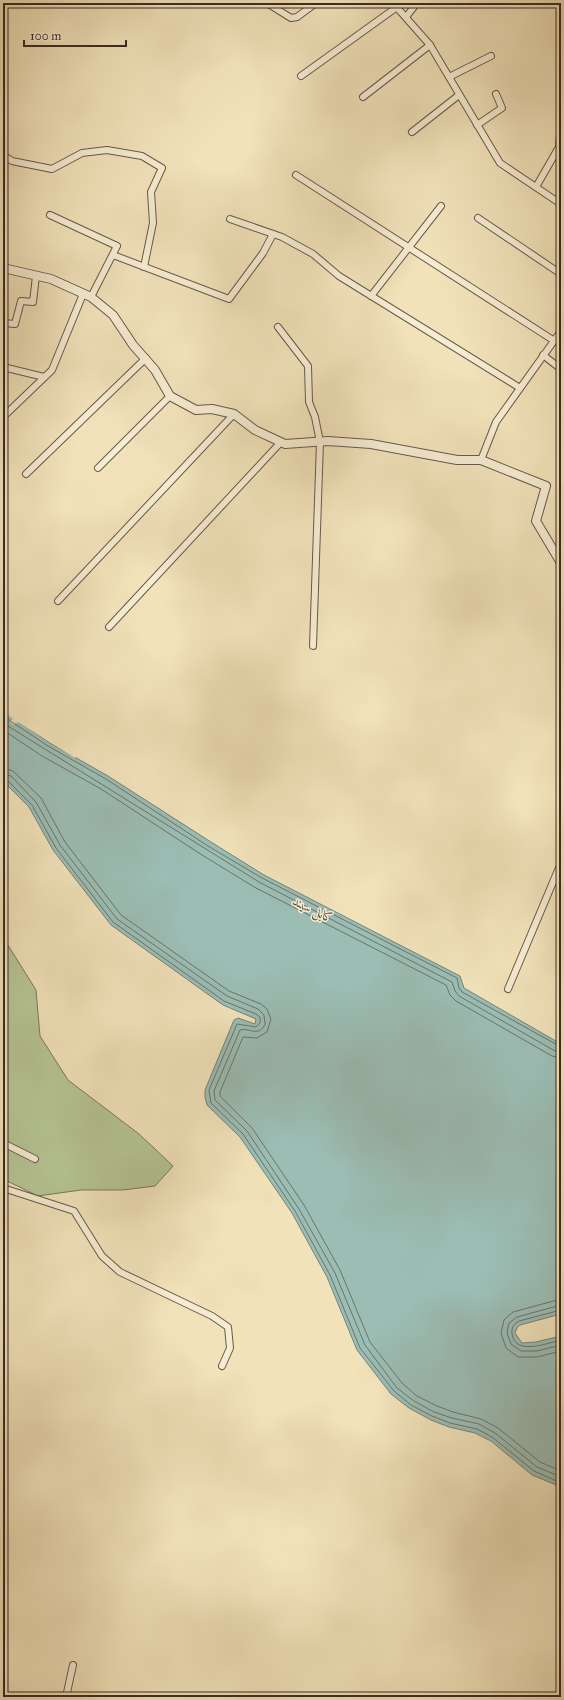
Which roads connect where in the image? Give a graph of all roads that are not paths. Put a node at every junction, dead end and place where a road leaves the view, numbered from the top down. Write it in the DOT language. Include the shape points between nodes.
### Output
graph roads {
  1 [pos="267,3"];
  2 [pos="316,3"];
  3 [pos="417,3"];
  4 [pos="395,5"];
  5 [pos="406,17"];
  6 [pos="430,45"];
  7 [pos="491,56"];
  8 [pos="301,76"];
  9 [pos="449,77"];
  10 [pos="496,94"];
  11 [pos="459,95"];
  12 [pos="363,97"];
  13 [pos="561,123"];
  14 [pos="477,124"];
  15 [pos="412,132"];
  16 [pos="3,155"];
  17 [pos="296,175"];
  18 [pos="536,187"];
  19 [pos="561,204"];
  20 [pos="441,206"];
  21 [pos="50,215"];
  22 [pos="478,218"];
  23 [pos="230,219"];
  24 [pos="273,234"];
  25 [pos="409,247"];
  26 [pos="113,255"];
  27 [pos="144,267"];
  28 [pos="3,268"];
  29 [pos="561,274"];
  30 [pos="36,276"];
  31 [pos="87,295"];
  32 [pos="371,296"];
  33 [pos="3,323"];
  34 [pos="278,327"];
  35 [pos="561,331"];
  36 [pos="553,340"];
  37 [pos="543,355"];
  38 [pos="146,358"];
  39 [pos="3,367"];
  40 [pos="561,370"];
  41 [pos="44,377"];
  42 [pos="520,388"];
  43 [pos="170,396"];
  44 [pos="234,414"];
  45 [pos="3,416"];
  46 [pos="281,442"];
  47 [pos="320,442"];
  48 [pos="482,460"];
  49 [pos="98,468"];
  50 [pos="26,474"];
  51 [pos="561,563"];
  52 [pos="58,601"];
  53 [pos="109,627"];
  54 [pos="313,646"];
  55 [pos="561,863"];
  56 [pos="508,989"];
  57 [pos="3,1143"];
  58 [pos="35,1159"];
  59 [pos="3,1188"];
  60 [pos="222,1366"];
  61 [pos="73,1665"];
  62 [pos="66,1697"];
  1 -- 2 [label="street" via="291,18 297,17"];
  3 -- 5 [label="street"];
  4 -- 5 [label="street"];
  4 -- 8 [label="street"];
  5 -- 6 [label="street"];
  6 -- 9 [label="street"];
  6 -- 12 [label="street"];
  7 -- 9 [label="street"];
  9 -- 11 [label="street"];
  10 -- 14 [label="street" via="502,108"];
  11 -- 14 [label="street"];
  11 -- 15 [label="street"];
  13 -- 18 [label="street" via="559,147"];
  14 -- 18 [label="street" via="500,163"];
  16 -- 27 [label="street" via="12,161 52,169 82,153 107,150 142,156 162,168 151,192 153,224"];
  17 -- 25 [label="street"];
  18 -- 19 [label="street"];
  20 -- 25 [label="street"];
  21 -- 26 [label="street" via="117,246"];
  22 -- 29 [label="street"];
  23 -- 24 [label="street"];
  24 -- 27 [label="street" via="263,253 229,299"];
  24 -- 32 [label="street" via="312,254 339,276"];
  25 -- 32 [label="street"];
  25 -- 36 [label="street"];
  26 -- 27 [label="street"];
  26 -- 31 [label="street"];
  28 -- 30 [label="street"];
  30 -- 31 [label="street" via="51,279"];
  30 -- 33 [label="street" via="33,302 22,301 15,324"];
  31 -- 38 [label="street" via="113,315 133,345"];
  31 -- 41 [label="street" via="52,370"];
  32 -- 42 [label="street"];
  34 -- 47 [label="street" via="308,366 309,402 315,416"];
  35 -- 36 [label="street"];
  36 -- 37 [label="street"];
  37 -- 40 [label="street"];
  37 -- 42 [label="street"];
  38 -- 43 [label="street"];
  38 -- 50 [label="street"];
  39 -- 41 [label="street"];
  41 -- 45 [label="street"];
  42 -- 48 [label="street" via="496,422"];
  43 -- 44 [label="street" via="196,410 212,409"];
  43 -- 49 [label="street"];
  44 -- 46 [label="street" via="255,430"];
  44 -- 52 [label="street"];
  46 -- 47 [label="street"];
  46 -- 53 [label="street"];
  47 -- 48 [label="street" via="372,444 457,460"];
  47 -- 54 [label="street"];
  48 -- 51 [label="street" via="546,486 536,521"];
  55 -- 56 [label="street"];
  57 -- 58 [label="street"];
  59 -- 60 [label="street" via="74,1211 102,1256 120,1272 212,1316 228,1327 230,1348"];
  61 -- 62 [label="street"];
}
